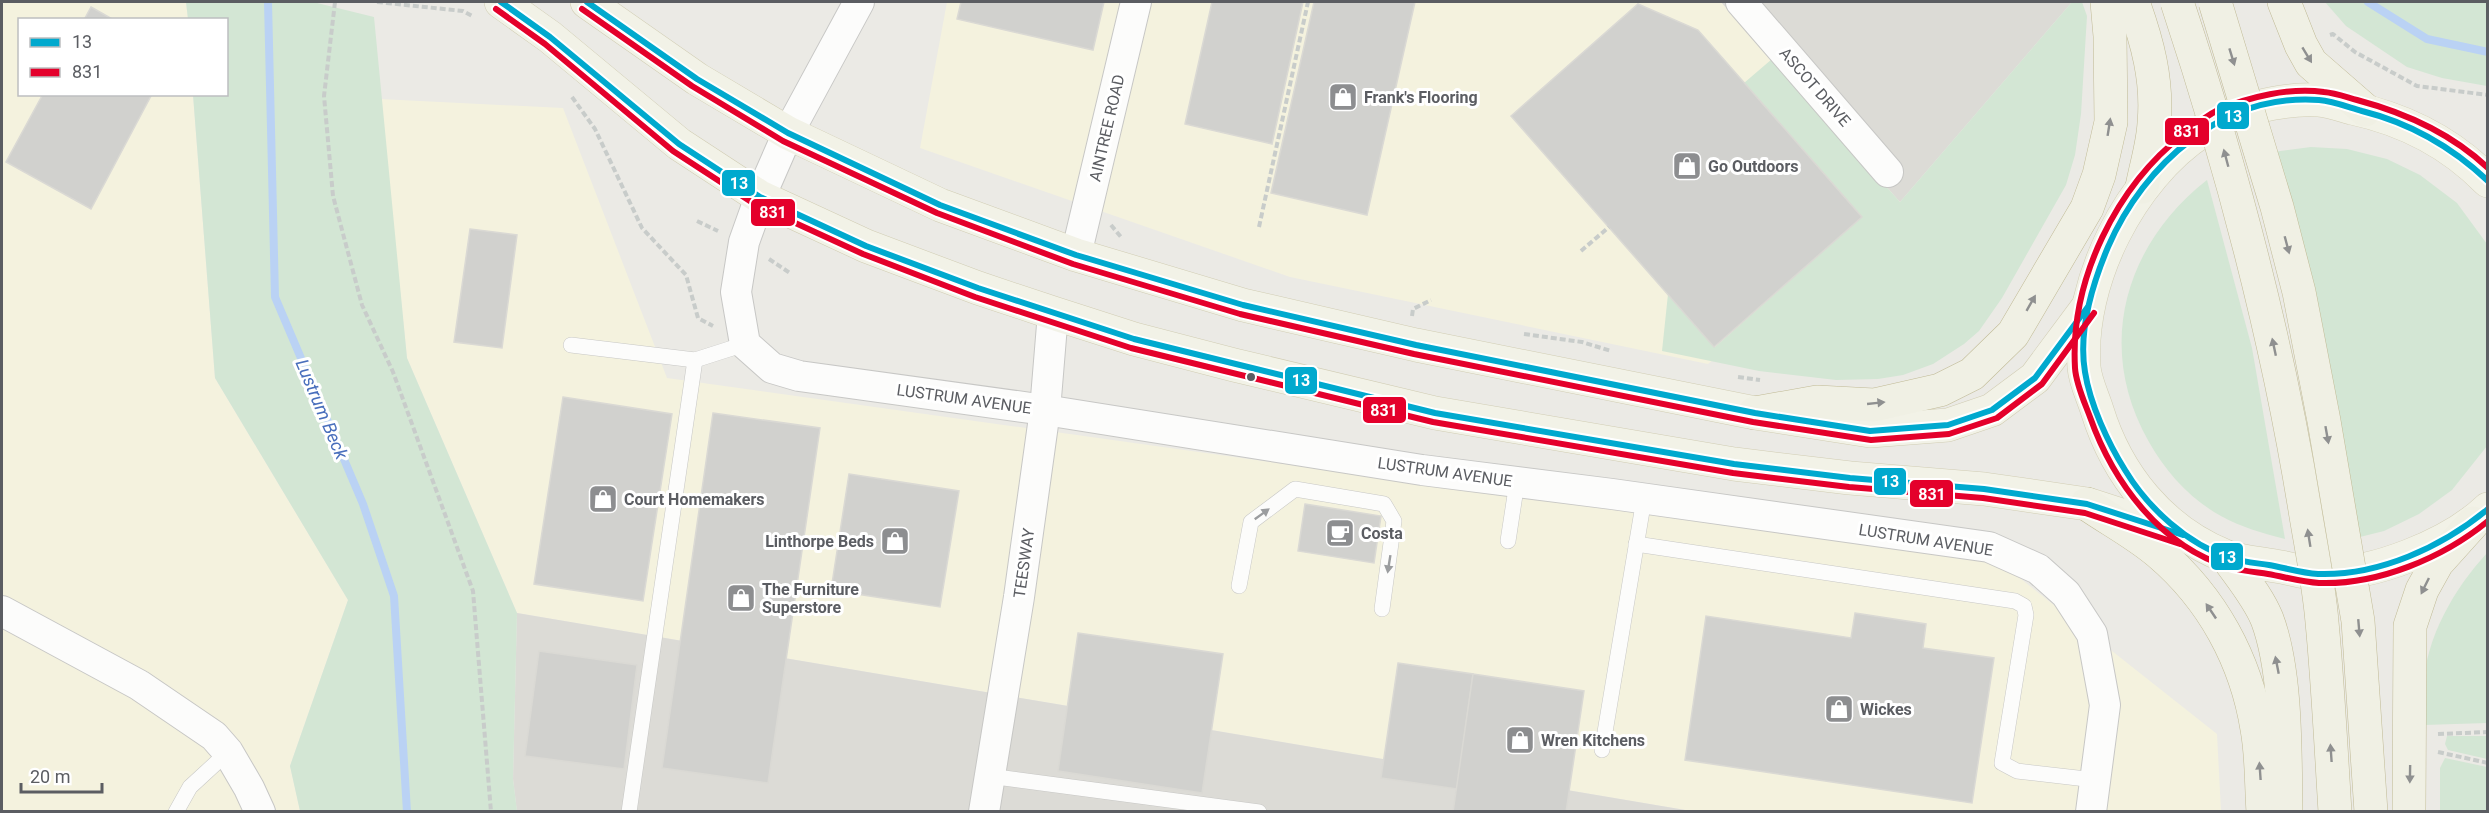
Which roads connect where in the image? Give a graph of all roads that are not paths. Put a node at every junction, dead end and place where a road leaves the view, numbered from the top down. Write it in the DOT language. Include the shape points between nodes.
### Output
graph roads {
  1 [pos="587,2"];
  2 [pos="859,2"];
  3 [pos="1136,2"];
  4 [pos="1741,2"];
  5 [pos="2107,2"];
  6 [pos="2133,2"];
  7 [pos="2177,2"];
  8 [pos="2215,2"];
  9 [pos="2284,2"];
  10 [pos="489,10"];
  11 [pos="2365,110"];
  12 [pos="788,133"];
  13 [pos="1888,172"];
  14 [pos="2487,181"];
  15 [pos="2142,187"];
  16 [pos="760,197"];
  17 [pos="1076,255"];
  18 [pos="2087,308"];
  19 [pos="1053,313"];
  20 [pos="745,344"];
  21 [pos="571,345"];
  22 [pos="694,360"];
  23 [pos="1045,410"];
  24 [pos="1755,413"];
  25 [pos="1517,482"];
  26 [pos="1644,499"];
  27 [pos="2087,504"];
  28 [pos="2480,516"];
  29 [pos="2182,535"];
  30 [pos="1508,541"];
  31 [pos="1635,544"];
  32 [pos="2227,557"];
  33 [pos="1239,586"];
  34 [pos="1382,609"];
  35 [pos="2,611"];
  36 [pos="1602,750"];
  37 [pos="228,752"];
  38 [pos="989,776"];
  39 [pos="2095,780"];
  40 [pos="176,812"];
  41 [pos="260,812"];
  42 [pos="629,812"];
  43 [pos="984,812"];
  44 [pos="1259,812"];
  45 [pos="2091,812"];
  46 [pos="2263,812"];
  47 [pos="2286,812"];
  48 [pos="2335,812"];
  49 [pos="2371,812"];
  50 [pos="2409,812"];
  1 -- 12 [label="main road" via="697,79"];
  2 -- 12 [label="street"];
  3 -- 17 [label="street, AINTREE ROAD"];
  4 -- 13 [label="street, ASCOT DRIVE"];
  24 -- 5 [label="highway, one-way" via="1817,402 1874,405 1940,390 1972,374 2013,334 2087,208 2099,175 2111,122"];
  6 -- 15 [label="highway" via="2148,44 2155,94 2154,125"];
  48 -- 7 [label="highway, one-way, bridge" via="2322,620 2293,437 2244,224 2211,103"];
  8 -- 49 [label="highway, one-way, bridge" via="2277,207 2322,409 2358,621"];
  9 -- 11 [label="highway, one-way" via="2312,63"];
  10 -- 16 [label="main road" via="550,37 678,144"];
  11 -- 14 [label="main road" via="2401,122 2439,142 2469,162"];
  11 -- 15 [label="main road" via="2319,100 2294,101 2224,117 2186,142"];
  12 -- 16 [label="street"];
  12 -- 17 [label="main road" via="940,205"];
  15 -- 18 [label="main road" via="2107,249"];
  16 -- 19 [label="main road" via="866,246"];
  16 -- 20 [label="street" via="744,242 736,292"];
  17 -- 24 [label="main road" via="1243,305 1416,345"];
  18 -- 24 [label="main road" via="2035,378 1992,410 1948,425 1870,431"];
  18 -- 29 [label="main road" via="2084,369 2106,440 2147,502"];
  19 -- 23 [label="street, TEESWAY"];
  19 -- 27 [label="main road" via="1234,365 1451,416 1734,464 1984,489"];
  20 -- 22 [label="lane"];
  20 -- 23 [label="street, LUSTRUM AVENUE" via="772,368 799,376"];
  21 -- 22 [label="lane"];
  22 -- 42 [label="lane"];
  23 -- 25 [label="street, LUSTRUM AVENUE"];
  23 -- 38 [label="street, TEESWAY"];
  25 -- 26 [label="street, LUSTRUM AVENUE"];
  25 -- 30 [label="lane"];
  26 -- 31 [label="lane"];
  26 -- 39 [label="street, LUSTRUM AVENUE" via="1989,547 2038,569 2066,594 2092,634 2105,705"];
  27 -- 29 [label="main road"];
  46 -- 27 [label="highway, one-way" via="2258,730 2239,662 2221,625 2196,590 2158,552"];
  28 -- 32 [label="main road" via="2427,548 2380,567 2319,574"];
  28 -- 50 [label="highway, one-way" via="2437,563 2422,590 2410,626"];
  29 -- 32 [label="main road"];
  31 -- 36 [label="lane"];
  31 -- 39 [label="lane" via="2015,601 2024,606 2026,615 2002,763 2017,771"];
  47 -- 32 [label="highway, one-way" via="2279,671 2267,619"];
  33 -- 34 [label="lane, one-way" via="1251,522 1295,489 1384,504 1394,521"];
  35 -- 37 [label="street" via="139,685 214,736"];
  37 -- 40 [label="lane" via="190,786"];
  37 -- 41 [label="street"];
  38 -- 43 [label="street, TEESWAY"];
  38 -- 44 [label="lane"];
  39 -- 45 [label="street, LUSTRUM AVENUE"];
}
